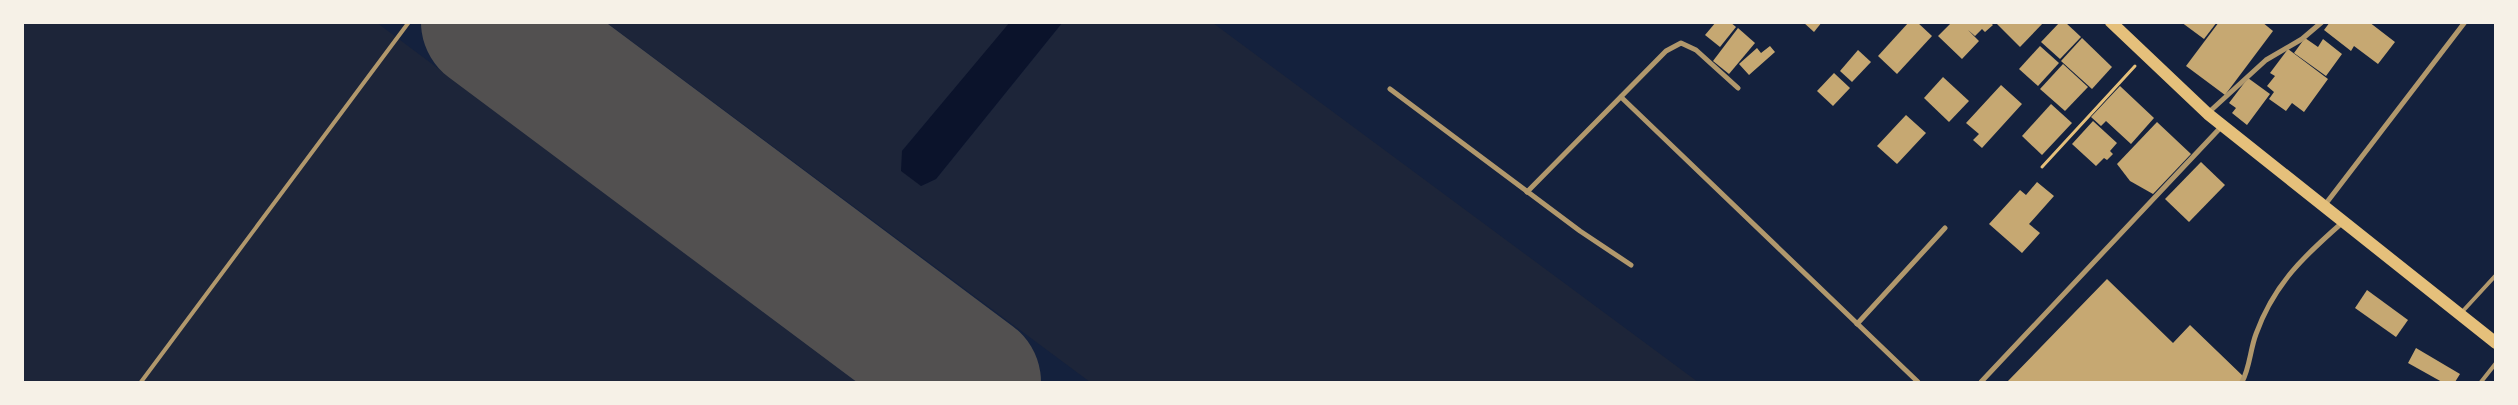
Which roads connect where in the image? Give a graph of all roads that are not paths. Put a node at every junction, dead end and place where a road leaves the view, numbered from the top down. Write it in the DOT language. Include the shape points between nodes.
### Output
graph roads {
  1 [pos="409,22"];
  2 [pos="2111,22"];
  3 [pos="2322,22"];
  4 [pos="2465,22"];
  5 [pos="1738,88"];
  6 [pos="1390,90"];
  7 [pos="1621,97"];
  8 [pos="2208,114"];
  9 [pos="2222,125"];
  10 [pos="1527,192"];
  11 [pos="2324,206"];
  12 [pos="2343,222"];
  13 [pos="1945,228"];
  14 [pos="1631,265"];
  15 [pos="2496,275"];
  16 [pos="2460,314"];
  17 [pos="1857,324"];
  18 [pos="2496,343"];
  19 [pos="2496,363"];
  20 [pos="141,382"];
  21 [pos="1918,382"];
  22 [pos="1981,382"];
  23 [pos="2242,382"];
  24 [pos="2481,382"];
  1 -- 20 [label="lane"];
  2 -- 8 [label="main road"];
  3 -- 8 [label="street" via="2302,39 2266,60"];
  4 -- 11 [label="street"];
  5 -- 7 [label="street" via="1696,50 1681,43 1666,51"];
  6 -- 10 [label="street"];
  7 -- 10 [label="street"];
  7 -- 17 [label="street"];
  8 -- 9 [label="main road"];
  9 -- 11 [label="main road"];
  9 -- 22 [label="street"];
  10 -- 14 [label="street"];
  11 -- 12 [label="main road"];
  12 -- 16 [label="main road"];
  12 -- 23 [label="street" via="2286,276 2268,305 2255,336 2249,367"];
  13 -- 17 [label="street"];
  15 -- 16 [label="lane"];
  16 -- 18 [label="main road"];
  17 -- 21 [label="street"];
  19 -- 24 [label="lane"];
}
